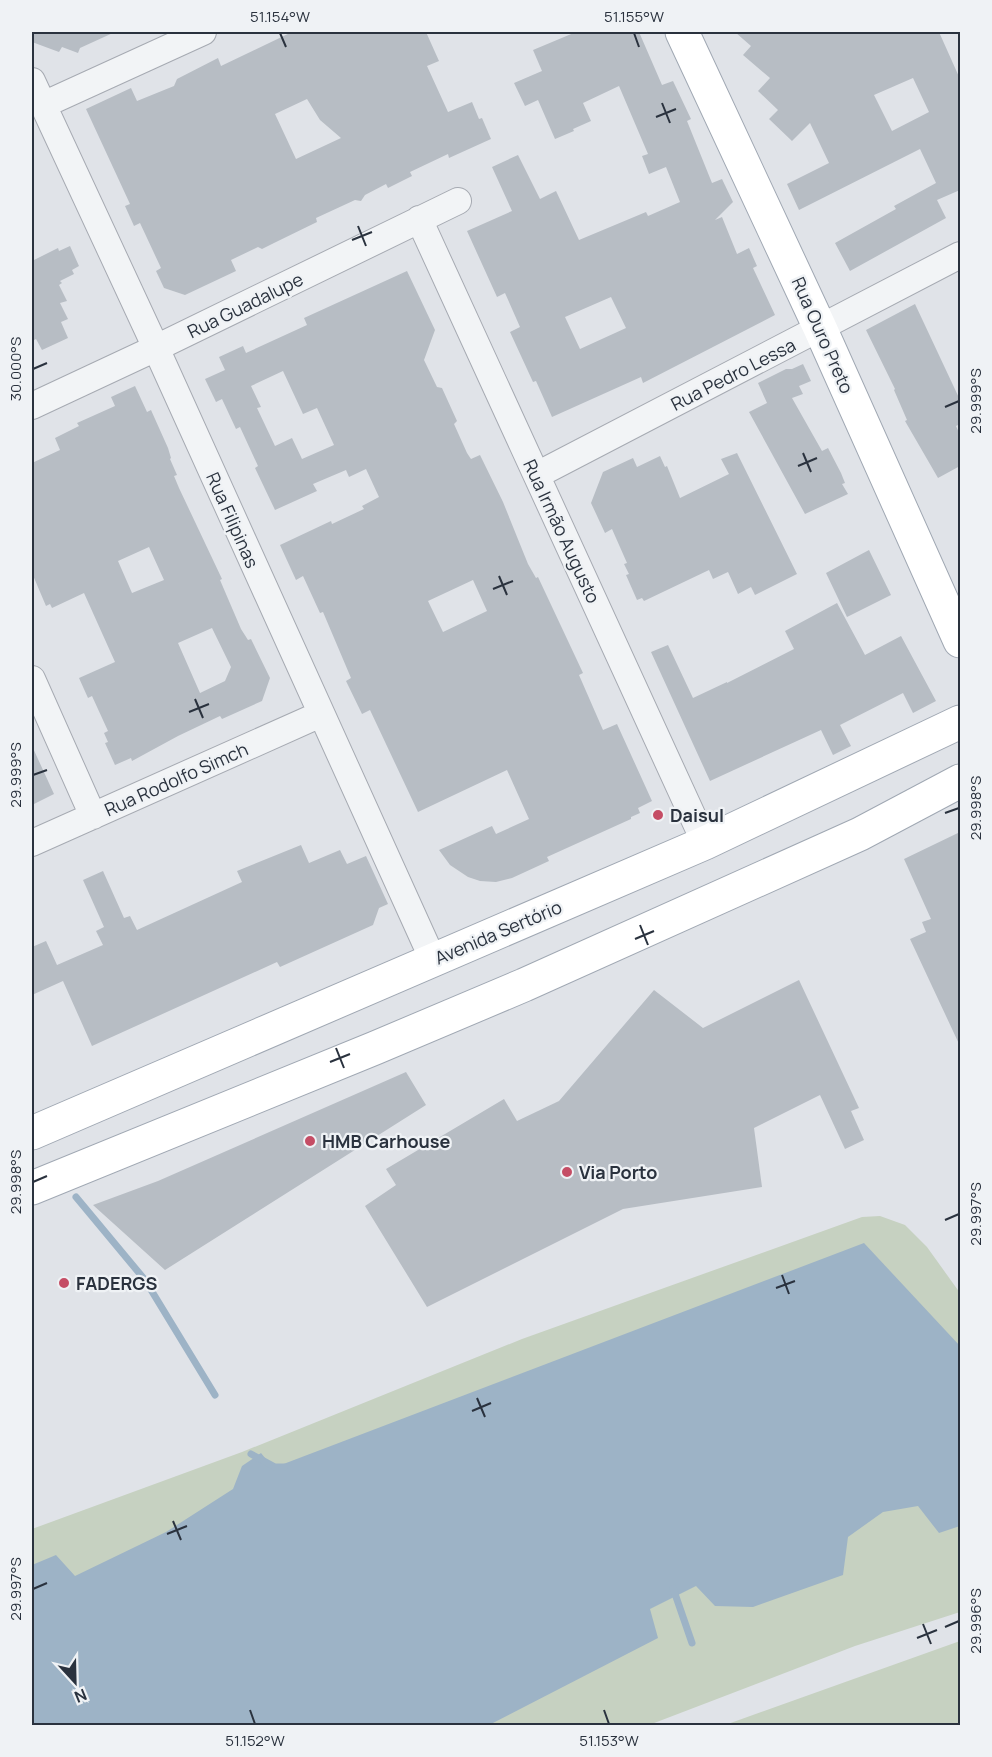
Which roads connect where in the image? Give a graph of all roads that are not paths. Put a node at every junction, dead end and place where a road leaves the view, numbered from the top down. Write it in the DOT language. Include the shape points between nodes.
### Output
graph roads {
  1 [pos="203,32"];
  2 [pos="688,34"];
  3 [pos="32,81"];
  4 [pos="43,105"];
  5 [pos="458,201"];
  6 [pos="419,219"];
  7 [pos="960,255"];
  8 [pos="820,328"];
  9 [pos="156,348"];
  10 [pos="32,406"];
  11 [pos="537,475"];
  12 [pos="960,641"];
  13 [pos="32,679"];
  14 [pos="321,714"];
  15 [pos="960,722"];
  16 [pos="960,782"];
  17 [pos="93,816"];
  18 [pos="32,843"];
  19 [pos="705,843"];
  20 [pos="433,960"];
  21 [pos="32,1133"];
  22 [pos="32,1188"];
  1 -- 4 [label="street"];
  2 -- 8 [label="main road, Rua Ouro Preto"];
  3 -- 4 [label="street, Rua Filipinas"];
  4 -- 9 [label="street, Rua Filipinas"];
  5 -- 6 [label="street, Rua Guadalupe"];
  6 -- 9 [label="street, Rua Guadalupe"];
  6 -- 11 [label="street, Rua Irmão Augusto"];
  7 -- 8 [label="street, Rua Pedro Lessa"];
  8 -- 11 [label="street, Rua Pedro Lessa"];
  8 -- 12 [label="main road, Rua Ouro Preto"];
  9 -- 10 [label="street, Rua Guadalupe"];
  9 -- 14 [label="street, Rua Filipinas"];
  11 -- 19 [label="street, Rua Irmão Augusto"];
  13 -- 17 [label="street"];
  14 -- 17 [label="street, Rua Rodolfo Simch"];
  14 -- 20 [label="street, Rua Filipinas"];
  15 -- 19 [label="main road, Avenida Sertório"];
  16 -- 22 [label="main road" via="849,839 524,985"];
  17 -- 18 [label="street, Rua Rodolfo Simch"];
  19 -- 20 [label="main road, Avenida Sertório"];
  20 -- 21 [label="main road, Avenida Sertório"];
}
